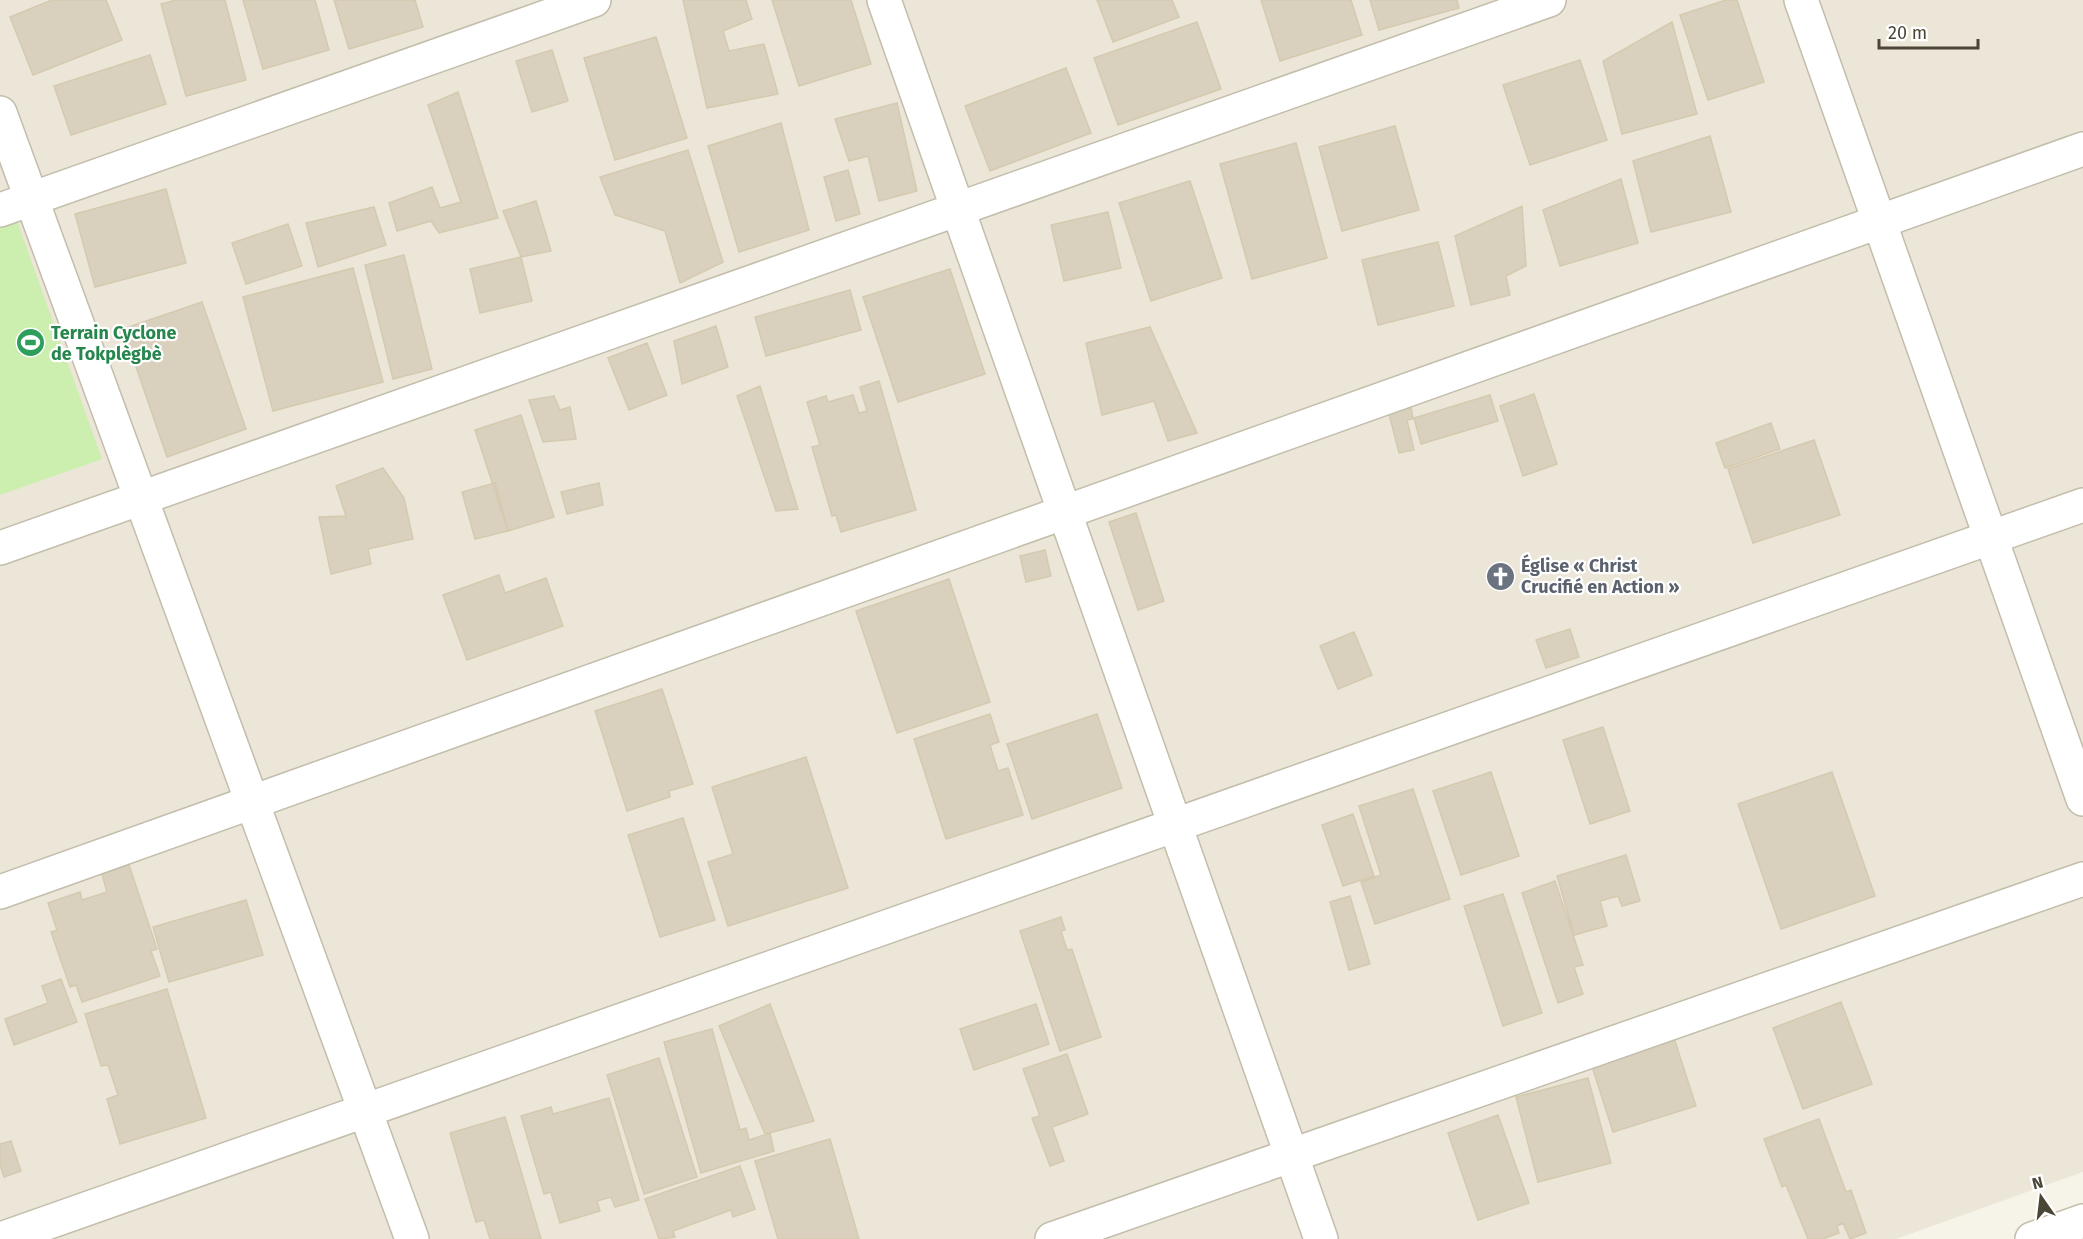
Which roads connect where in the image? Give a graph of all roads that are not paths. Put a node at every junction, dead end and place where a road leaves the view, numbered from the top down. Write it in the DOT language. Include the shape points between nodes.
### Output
graph roads {
  1 [pos="594,0"];
  2 [pos="884,0"];
  3 [pos="1549,0"];
  4 [pos="1801,0"];
  5 [pos="0,113"];
  6 [pos="2083,149"];
  7 [pos="31,198"];
  8 [pos="958,209"];
  9 [pos="0,210"];
  10 [pos="1880,222"];
  11 [pos="141,498"];
  12 [pos="2083,505"];
  13 [pos="1065,512"];
  14 [pos="1991,538"];
  15 [pos="0,548"];
  16 [pos="2083,799"];
  17 [pos="252,802"];
  18 [pos="1175,825"];
  19 [pos="2083,879"];
  20 [pos="0,892"];
  21 [pos="365,1111"];
  22 [pos="1291,1155"];
  23 [pos="2083,1221"];
  24 [pos="1,1239"];
  25 [pos="412,1239"];
  26 [pos="1052,1239"];
  27 [pos="1321,1239"];
  28 [pos="2032,1239"];
  1 -- 7 [label="street"];
  2 -- 8 [label="street"];
  3 -- 8 [label="street"];
  4 -- 10 [label="street"];
  5 -- 7 [label="street"];
  6 -- 10 [label="street"];
  7 -- 9 [label="street"];
  7 -- 11 [label="street"];
  8 -- 11 [label="street"];
  8 -- 13 [label="street"];
  10 -- 13 [label="street"];
  10 -- 14 [label="street"];
  11 -- 15 [label="street"];
  11 -- 17 [label="street"];
  12 -- 14 [label="street"];
  13 -- 17 [label="street"];
  13 -- 18 [label="street"];
  14 -- 16 [label="street"];
  14 -- 18 [label="street"];
  17 -- 20 [label="street"];
  17 -- 21 [label="street"];
  18 -- 21 [label="street"];
  18 -- 22 [label="street"];
  19 -- 22 [label="street"];
  21 -- 24 [label="street"];
  21 -- 25 [label="street"];
  22 -- 26 [label="street"];
  22 -- 27 [label="street"];
  23 -- 28 [label="street"];
}
